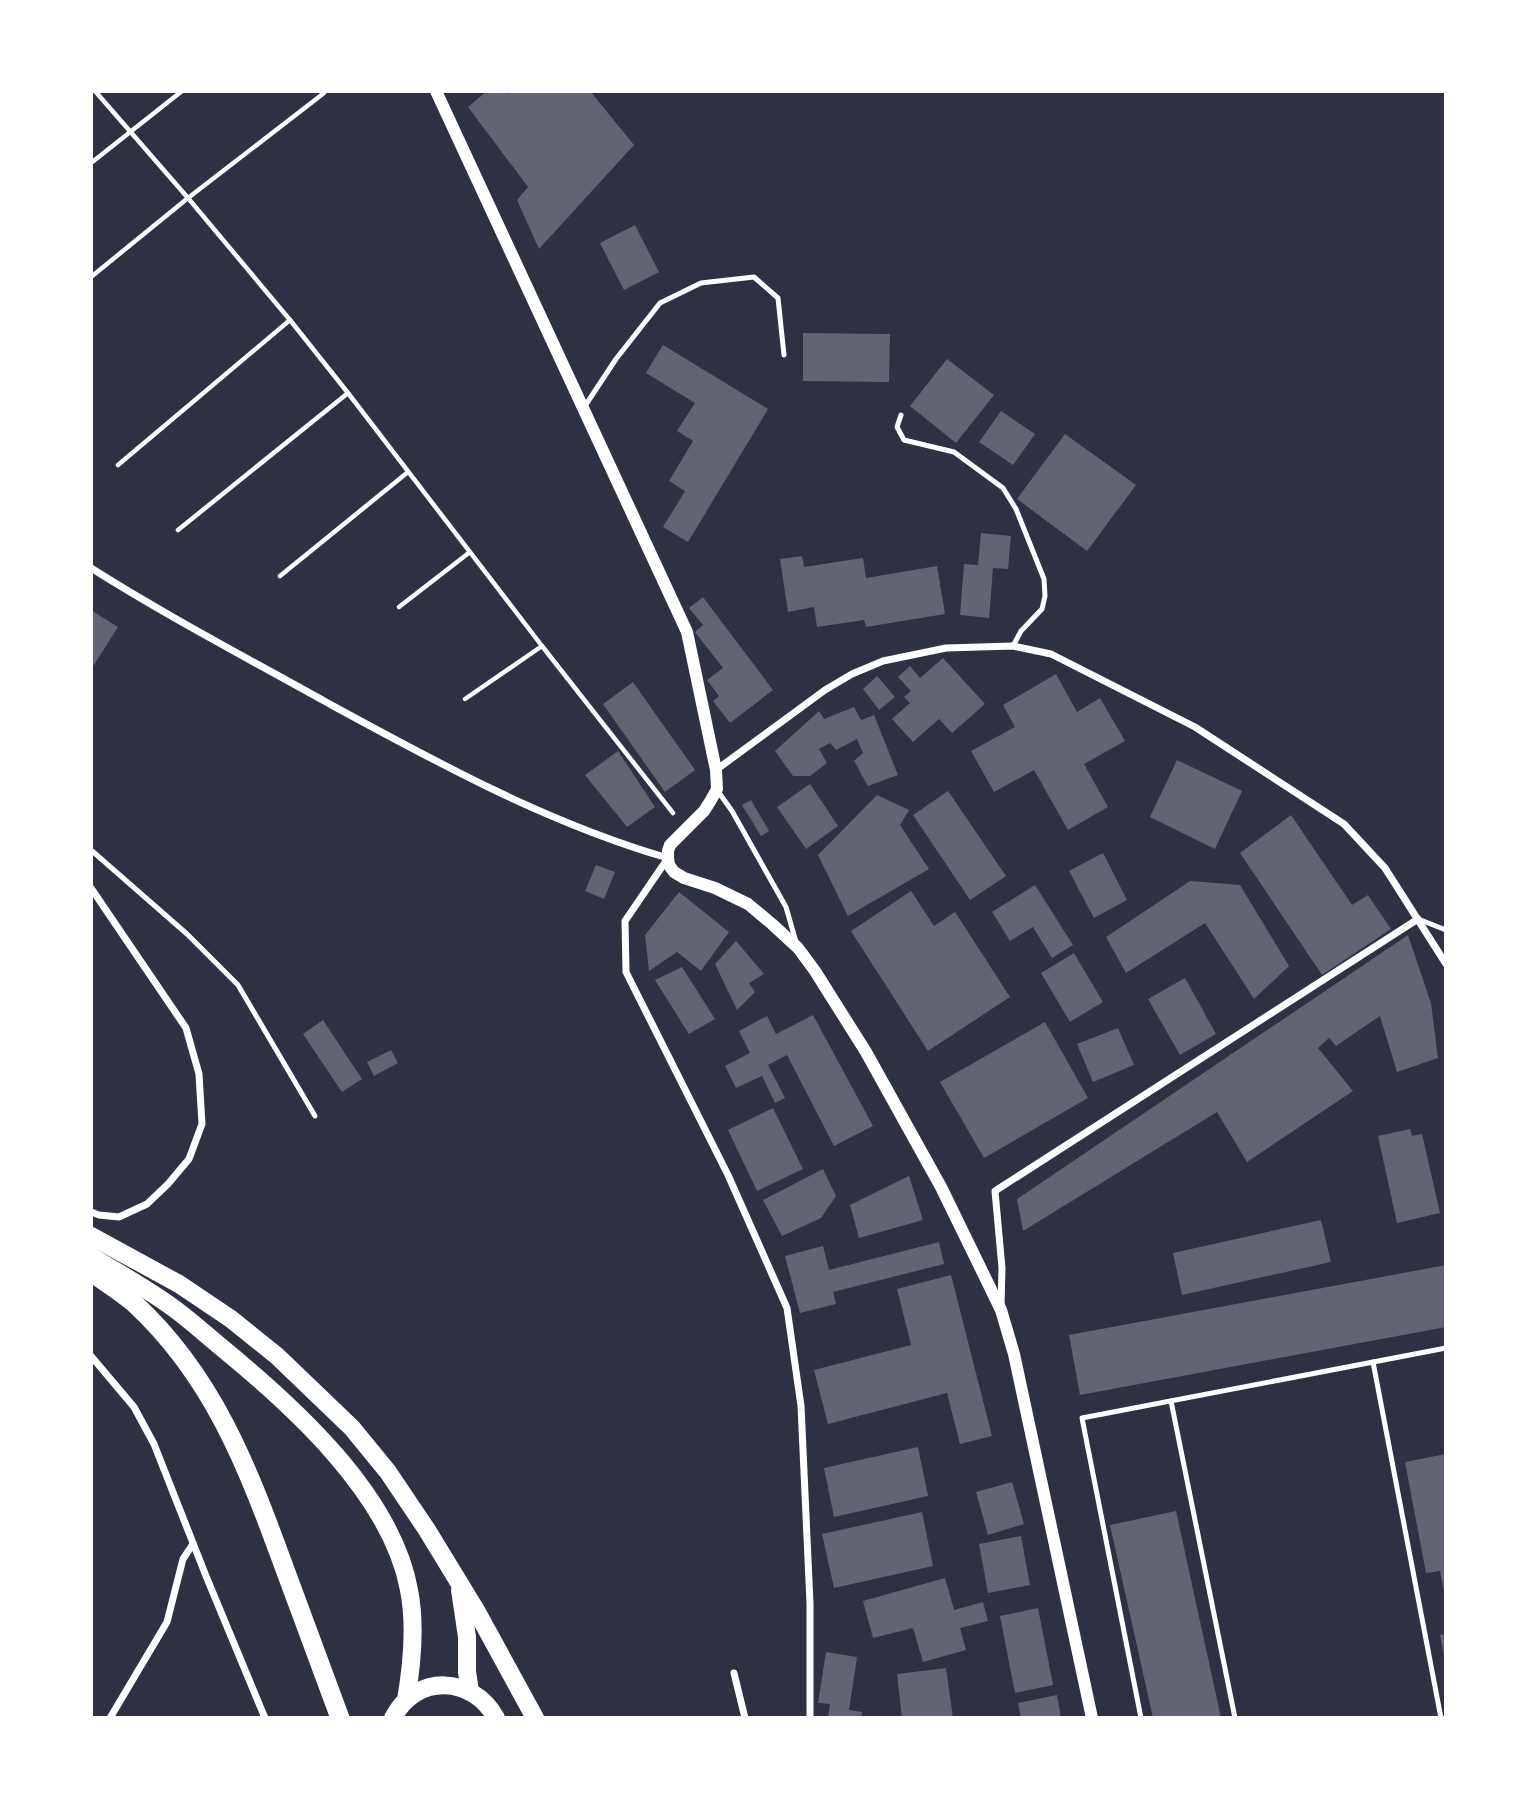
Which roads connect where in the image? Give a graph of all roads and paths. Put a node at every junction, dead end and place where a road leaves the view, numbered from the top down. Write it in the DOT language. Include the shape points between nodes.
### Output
graph roads {
  1 [pos="95,91"];
  2 [pos="181,91"];
  3 [pos="436,91"];
  4 [pos="324,92"];
  5 [pos="130,132"];
  6 [pos="91,163"];
  7 [pos="188,198"];
  8 [pos="91,277"];
  9 [pos="290,320"];
  10 [pos="784,355"];
  11 [pos="348,393"];
  12 [pos="583,408"];
  13 [pos="901,415"];
  14 [pos="118,465"];
  15 [pos="408,472"];
  16 [pos="178,530"];
  17 [pos="470,552"];
  18 [pos="91,568"];
  19 [pos="280,576"];
  20 [pos="400,607"];
  21 [pos="542,646"];
  22 [pos="1013,646"];
  23 [pos="465,699"];
  24 [pos="716,770"];
  25 [pos="716,789"];
  26 [pos="673,813"];
  27 [pos="91,850"];
  28 [pos="668,858"];
  29 [pos="91,888"];
  30 [pos="1418,919"];
  31 [pos="1446,930"];
  32 [pos="798,948"];
  33 [pos="1446,964"];
  34 [pos="315,1116"];
  35 [pos="91,1212"];
  36 [pos="91,1236"];
  37 [pos="91,1256"];
  38 [pos="91,1272"];
  39 [pos="1000,1310"];
  40 [pos="1446,1348"];
  41 [pos="91,1356"];
  42 [pos="1373,1362"];
  43 [pos="1171,1401"];
  44 [pos="193,1544"];
  45 [pos="459,1583"];
  46 [pos="734,1673"];
  47 [pos="470,1691"];
  48 [pos="406,1700"];
  49 [pos="341,1717"];
  50 [pos="110,1718"];
  51 [pos="265,1718"];
  52 [pos="393,1718"];
  53 [pos="496,1718"];
  54 [pos="535,1718"];
  55 [pos="745,1718"];
  56 [pos="810,1718"];
  57 [pos="1092,1718"];
  58 [pos="1140,1718"];
  59 [pos="1235,1718"];
  60 [pos="1441,1718"];
  1 -- 5 [label="path"];
  2 -- 5 [label="path"];
  3 -- 12 [label="street"];
  4 -- 7 [label="path"];
  5 -- 6 [label="path"];
  5 -- 7 [label="path"];
  7 -- 8 [label="path"];
  7 -- 9 [label="path"];
  9 -- 11 [label="path"];
  9 -- 14 [label="path"];
  10 -- 12 [label="lane" via="778,298 754,277 701,283 660,303"];
  11 -- 15 [label="path"];
  11 -- 16 [label="path"];
  12 -- 24 [label="street" via="687,632"];
  13 -- 22 [label="lane" via="897,427 904,440 954,452 1003,488 1016,509 1044,579 1045,596 1042,609"];
  15 -- 17 [label="path"];
  15 -- 19 [label="path"];
  17 -- 20 [label="path"];
  17 -- 21 [label="path"];
  18 -- 28 [label="street" via="149,605 429,758 549,815"];
  21 -- 23 [label="path"];
  21 -- 26 [label="path"];
  22 -- 24 [label="street" via="946,649 883,661 825,690"];
  22 -- 30 [label="street" via="1051,654 1195,727 1344,824 1385,868"];
  24 -- 25 [label="street"];
  25 -- 28 [label="street" via="704,811 670,845"];
  25 -- 32 [label="lane" via="786,907"];
  27 -- 34 [label="lane" via="239,985"];
  28 -- 32 [label="street" via="674,872 748,904"];
  28 -- 56 [label="street" via="625,921 626,972 728,1175 787,1308 801,1406"];
  29 -- 35 [label="street" via="186,1028 199,1074 202,1124 189,1159 146,1204 119,1217"];
  30 -- 31 [label="lane"];
  30 -- 33 [label="street"];
  30 -- 39 [label="street" via="995,1191 1002,1268"];
  32 -- 39 [label="street" via="866,1052 941,1187"];
  36 -- 45 [label="main road" via="205,1301 316,1392 388,1472"];
  37 -- 48 [label="main road" via="171,1306 256,1376 304,1421 363,1489 398,1552 409,1589 413,1624"];
  38 -- 49 [label="highway" via="133,1302 158,1329 206,1390 231,1434"];
  39 -- 57 [label="street" via="1014,1354"];
  40 -- 42 [label="lane"];
  41 -- 44 [label="street" via="134,1407 154,1444"];
  42 -- 43 [label="lane"];
  42 -- 60 [label="lane"];
  43 -- 58 [label="lane" via="1082,1418"];
  43 -- 59 [label="lane"];
  44 -- 50 [label="street" via="183,1559 167,1622"];
  44 -- 51 [label="street"];
  45 -- 47 [label="main road"];
  45 -- 54 [label="main road"];
  46 -- 55 [label="street"];
  47 -- 48 [label="main road" via="443,1685"];
  47 -- 53 [label="main road" via="482,1698"];
  48 -- 52 [label="main road"];
}
